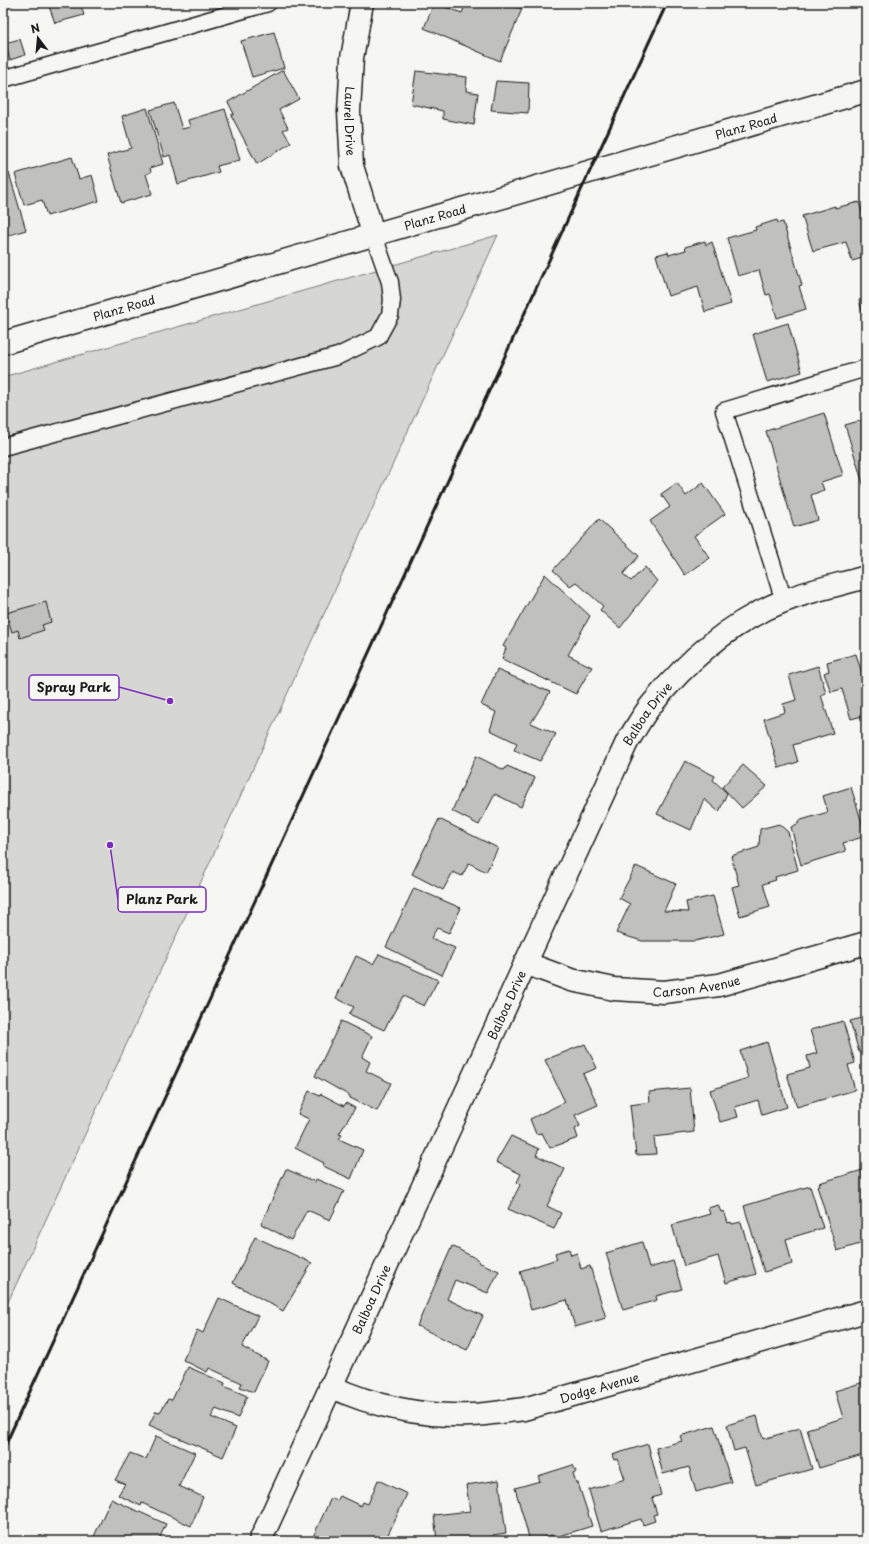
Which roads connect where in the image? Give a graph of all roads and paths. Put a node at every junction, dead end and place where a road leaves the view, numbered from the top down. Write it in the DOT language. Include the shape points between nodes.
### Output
graph roads {
  1 [pos="268,3"];
  2 [pos="360,4"];
  3 [pos="3,79"];
  4 [pos="866,91"];
  5 [pos="374,236"];
  6 [pos="3,343"];
  7 [pos="866,368"];
  8 [pos="3,447"];
  9 [pos="866,577"];
  10 [pos="784,600"];
  11 [pos="866,943"];
  12 [pos="525,963"];
  13 [pos="866,1311"];
  14 [pos="330,1386"];
  15 [pos="260,1541"];
  1 -- 3 [label="lane"];
  2 -- 5 [label="street, Laurel Drive" via="352,58 349,112 352,166"];
  4 -- 5 [label="street, Planz Road"];
  5 -- 6 [label="street, Planz Road"];
  5 -- 8 [label="lane" via="390,282 392,300 390,315 378,337 338,356"];
  7 -- 10 [label="lane" via="724,411"];
  9 -- 10 [label="street, Balboa Drive"];
  10 -- 12 [label="street, Balboa Drive" via="717,640 683,668 650,705 627,742"];
  11 -- 12 [label="street, Carson Avenue" via="719,985 664,992 614,989 571,980"];
  12 -- 14 [label="street, Balboa Drive"];
  13 -- 14 [label="street, Dodge Avenue" via="524,1409 470,1415 425,1413 382,1405"];
  14 -- 15 [label="street, Balboa Drive"];
}
